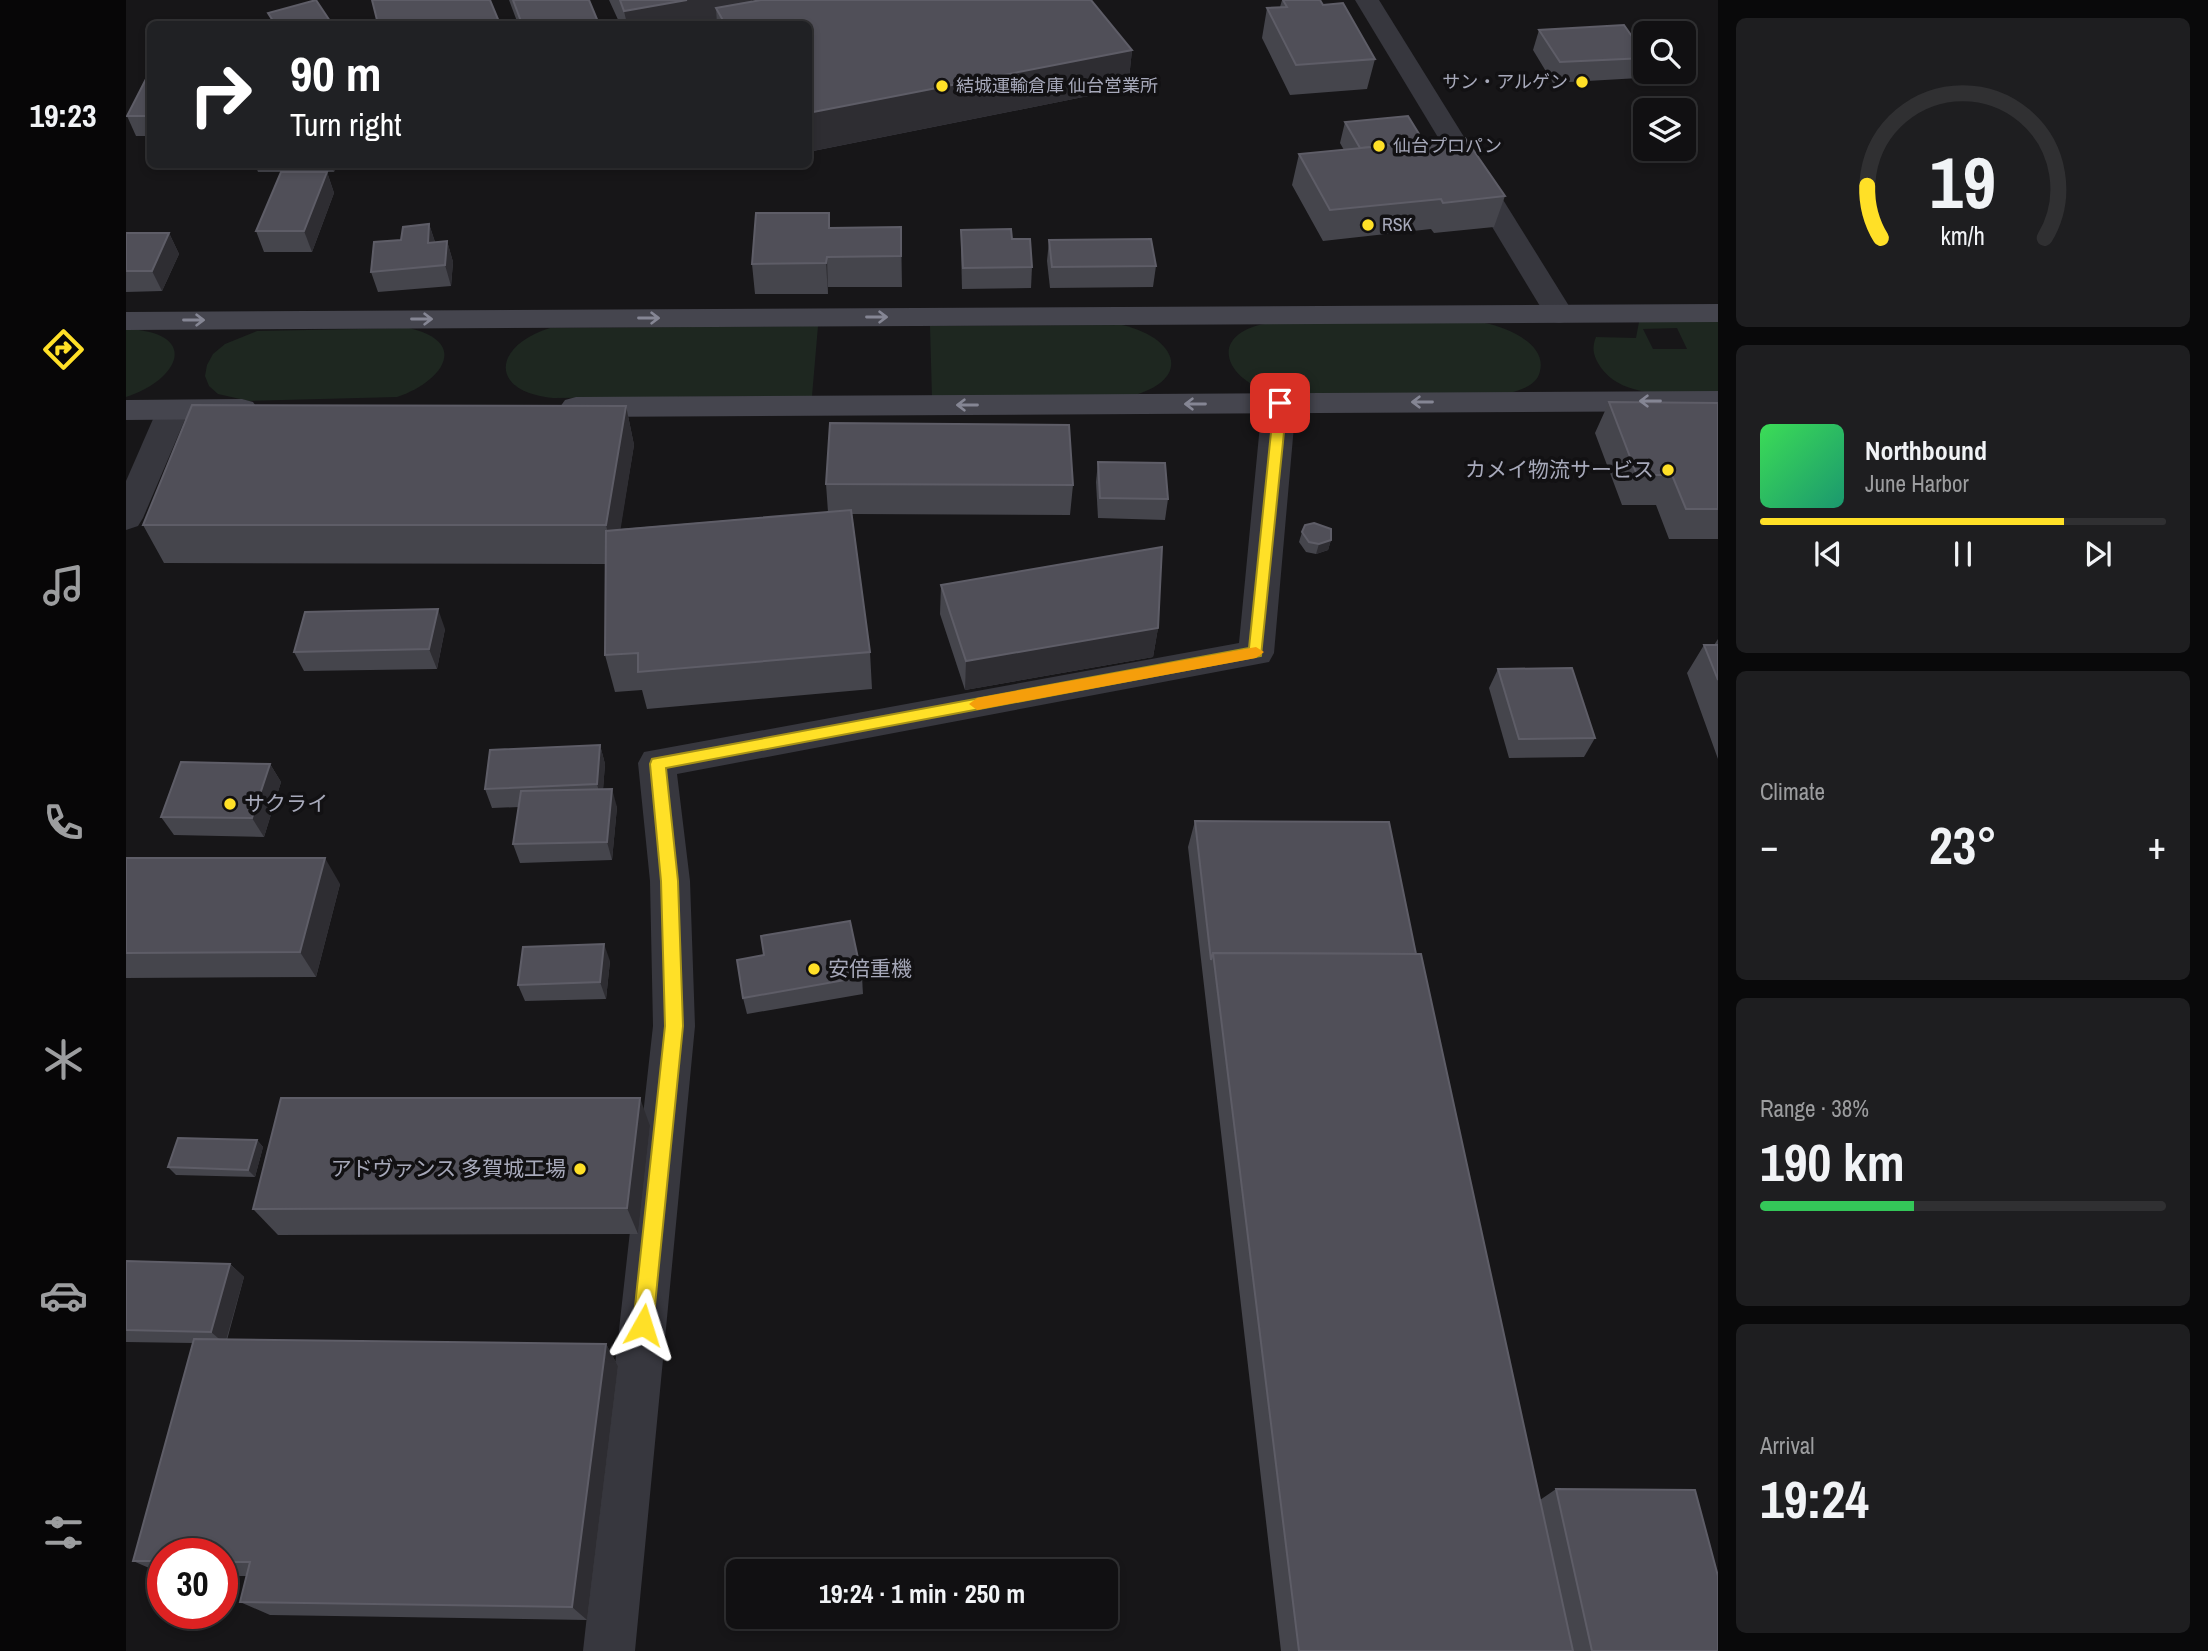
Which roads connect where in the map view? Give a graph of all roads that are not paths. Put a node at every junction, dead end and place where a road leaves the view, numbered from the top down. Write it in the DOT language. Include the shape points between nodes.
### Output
graph roads {
  1 [pos="1367,0"];
  2 [pos="1718,313"];
  3 [pos="1559,314"];
  4 [pos="126,321"];
  5 [pos="1718,401"];
  6 [pos="1280,403"];
  7 [pos="547,408"];
  8 [pos="270,409"];
  9 [pos="126,410"];
  10 [pos="173,410"];
  11 [pos="126,519"];
  12 [pos="609,1651"];
  1 -- 3 [label="street"];
  2 -- 3 [label="street"];
  4 -- 3 [label="street, one-way"];
  5 -- 6 [label="street, one-way"];
  6 -- 7 [label="street, one-way"];
  6 -- 12 [label="street" via="1256,653 657,764 670,881 674,1026"];
  8 -- 10 [label="street"];
  9 -- 10 [label="street"];
  10 -- 11 [label="street"];
}
